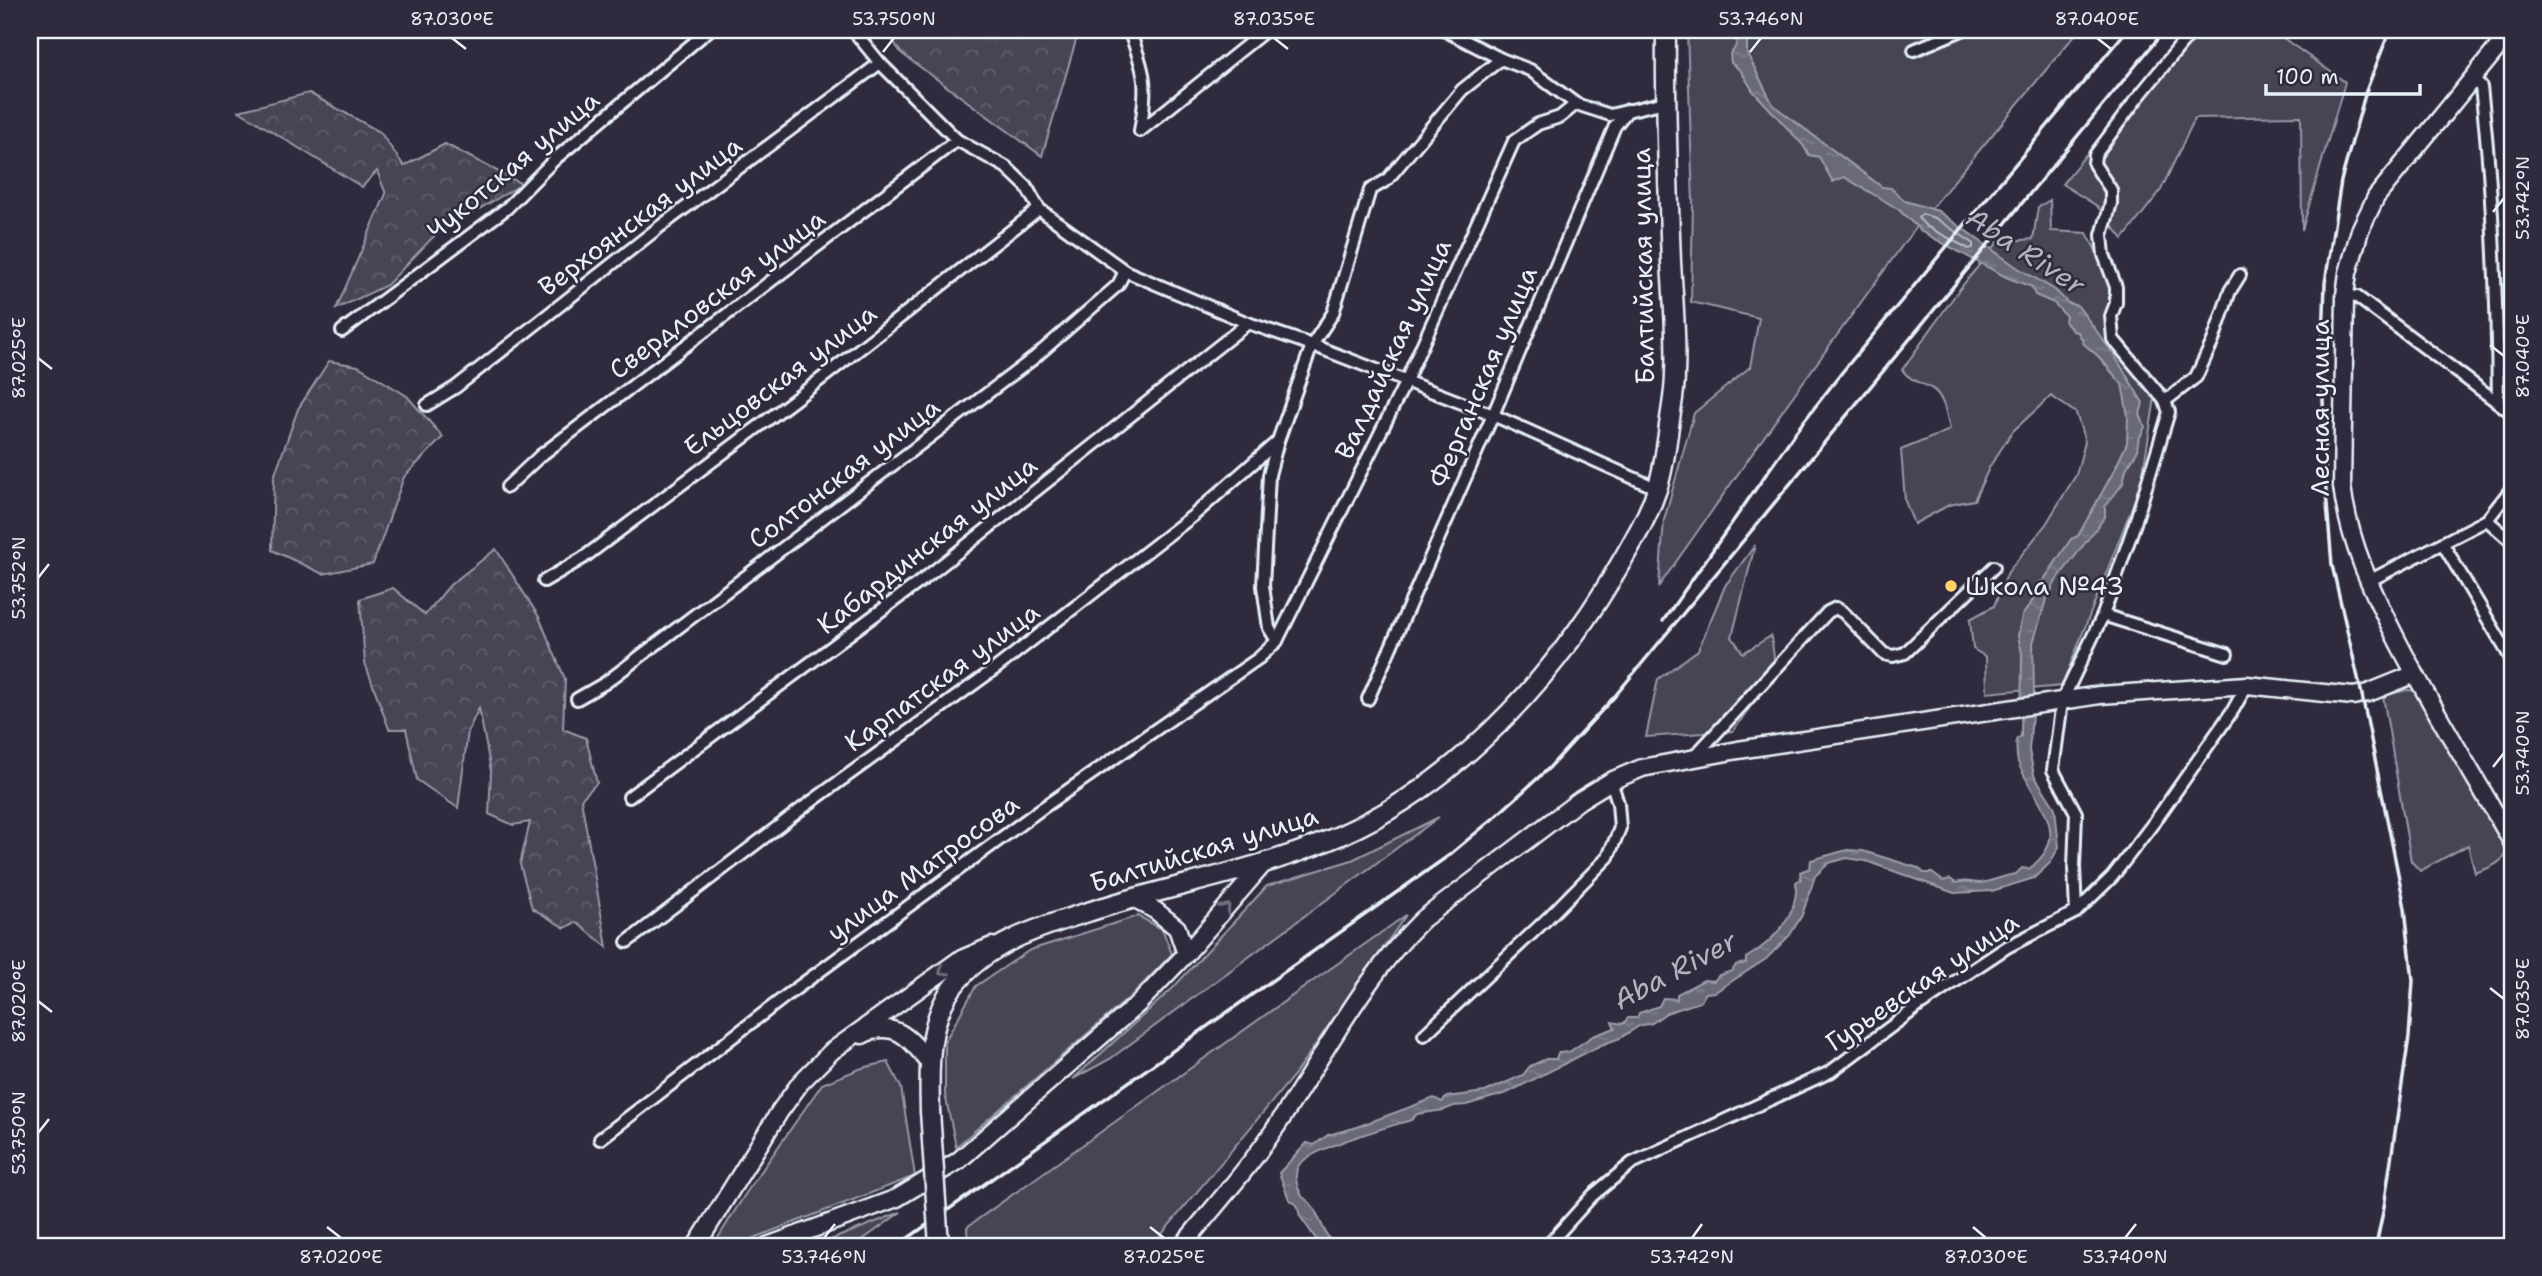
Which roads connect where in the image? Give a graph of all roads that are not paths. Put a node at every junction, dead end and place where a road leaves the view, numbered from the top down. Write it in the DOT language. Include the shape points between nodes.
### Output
graph roads {
  1 [pos="709,30"];
  2 [pos="853,30"];
  3 [pos="1129,30"];
  4 [pos="1266,30"];
  5 [pos="1444,30"];
  6 [pos="1666,30"];
  7 [pos="1962,30"];
  8 [pos="2193,30"];
  9 [pos="2512,30"];
  10 [pos="1914,50"];
  11 [pos="1501,59"];
  12 [pos="880,64"];
  13 [pos="2471,78"];
  14 [pos="1665,102"];
  15 [pos="1576,104"];
  16 [pos="1628,110"];
  17 [pos="957,140"];
  18 [pos="1039,209"];
  19 [pos="1125,271"];
  20 [pos="2240,275"];
  21 [pos="2345,295"];
  22 [pos="1248,323"];
  23 [pos="342,331"];
  24 [pos="1312,345"];
  25 [pos="1406,381"];
  26 [pos="2165,401"];
  27 [pos="2498,401"];
  28 [pos="427,405"];
  29 [pos="2512,413"];
  30 [pos="1493,415"];
  31 [pos="1278,441"];
  32 [pos="507,487"];
  33 [pos="2512,488"];
  34 [pos="1658,489"];
  35 [pos="2487,520"];
  36 [pos="2512,542"];
  37 [pos="2443,544"];
  38 [pos="1994,567"];
  39 [pos="544,581"];
  40 [pos="2367,582"];
  41 [pos="2103,615"];
  42 [pos="1277,640"];
  43 [pos="2227,654"];
  44 [pos="2512,660"];
  45 [pos="2414,674"];
  46 [pos="2247,685"];
  47 [pos="577,699"];
  48 [pos="1368,699"];
  49 [pos="2057,702"];
  50 [pos="1693,758"];
  51 [pos="1611,780"];
  52 [pos="629,797"];
  53 [pos="2512,842"];
  54 [pos="1266,861"];
  55 [pos="1134,898"];
  56 [pos="2076,912"];
  57 [pos="1026,931"];
  58 [pos="627,942"];
  59 [pos="1186,954"];
  60 [pos="1424,1035"];
  61 [pos="832,1051"];
  62 [pos="928,1061"];
  63 [pos="600,1139"];
  64 [pos="696,1246"];
  65 [pos="767,1246"];
  66 [pos="939,1246"];
  67 [pos="1182,1246"];
  68 [pos="1547,1246"];
  1 -- 23 [label="street, Чукотская улица" via="555,159 507,208"];
  2 -- 12 [label="street"];
  3 -- 4 [label="street" via="1145,76 1140,131"];
  5 -- 11 [label="street"];
  6 -- 14 [label="main road, Балтийская улица"];
  7 -- 10 [label="street"];
  8 -- 26 [label="street" via="2095,155 2094,164 2111,190 2102,235 2104,256 2116,287 2110,316 2113,339"];
  9 -- 13 [label="main road, Лесная улица"];
  11 -- 15 [label="street" via="1530,70"];
  11 -- 24 [label="street, Карпатская улица" via="1462,90 1387,180 1370,190 1333,313"];
  12 -- 17 [label="street"];
  12 -- 28 [label="street, Верхоянская улица"];
  13 -- 21 [label="main road, Лесная улица" via="2376,197 2360,230"];
  13 -- 27 [label="street" via="2481,87 2490,160"];
  14 -- 16 [label="street"];
  14 -- 34 [label="main road, Балтийская улица" via="1676,376"];
  15 -- 16 [label="street" via="1610,116"];
  15 -- 25 [label="street, Валдайская улица" via="1514,141"];
  16 -- 30 [label="street, Ферганская улица" via="1615,126"];
  17 -- 18 [label="street" via="1006,167 1026,186"];
  17 -- 32 [label="street, Свердловская улица" via="540,456"];
  18 -- 19 [label="street"];
  18 -- 39 [label="street, Ельцовская улица" via="794,400 583,558"];
  19 -- 22 [label="street"];
  19 -- 47 [label="street, Солтонская улица" via="1118,285 1034,358 605,683"];
  20 -- 26 [label="street" via="2196,377"];
  21 -- 27 [label="street" via="2357,297"];
  21 -- 40 [label="main road, Лесная улица" via="2342,486 2346,518"];
  22 -- 24 [label="street"];
  22 -- 52 [label="street, Кабардинская улица" via="925,578"];
  24 -- 25 [label="street"];
  24 -- 31 [label="street, Карпатская улица"];
  25 -- 30 [label="street"];
  25 -- 42 [label="street, Валдайская улица"];
  26 -- 41 [label="street" via="2169,412"];
  27 -- 29 [label="street"];
  30 -- 34 [label="street"];
  30 -- 48 [label="street, Ферганская улица"];
  31 -- 42 [label="street, Карпатская улица" via="1269,475 1263,586 1269,628"];
  31 -- 58 [label="street, Карпатская улица" via="1194,515 996,668"];
  33 -- 35 [label="street"];
  34 -- 54 [label="main road, Балтийская улица" via="1582,627 1491,733 1439,776 1357,828"];
  35 -- 36 [label="street"];
  35 -- 37 [label="street"];
  37 -- 40 [label="street"];
  37 -- 44 [label="street"];
  38 -- 50 [label="street" via="1899,656 1884,654 1844,612 1836,608 1828,612"];
  40 -- 45 [label="main road, Лесная улица"];
  41 -- 43 [label="street"];
  41 -- 49 [label="street"];
  42 -- 63 [label="street, улица Матросова" via="1259,659 1041,809 797,988"];
  45 -- 46 [label="main road" via="2353,696"];
  45 -- 53 [label="main road, Лесная улица"];
  46 -- 49 [label="main road"];
  46 -- 56 [label="street, Гурьевская улица" via="2155,821 2112,877"];
  49 -- 50 [label="main road"];
  49 -- 56 [label="street" via="2053,770 2076,813"];
  50 -- 51 [label="main road" via="1642,768"];
  51 -- 60 [label="street" via="1620,828 1608,857"];
  51 -- 67 [label="main road" via="1423,919 1404,938 1377,971 1270,1136"];
  54 -- 55 [label="main road, Балтийская улица"];
  59 -- 54 [label="main road, one-way"];
  55 -- 57 [label="main road, Балтийская улица"];
  55 -- 59 [label="main road" via="1177,928"];
  56 -- 68 [label="street, Гурьевская улица" via="1996,954 1830,1072 1632,1163 1592,1196"];
  57 -- 61 [label="main road, one-way" via="959,960"];
  57 -- 62 [label="main road, Балтийская улица" via="968,970 951,990"];
  59 -- 65 [label="main road" via="1138,1003 958,1161 897,1198"];
  61 -- 62 [label="main road" via="884,1028 908,1038"];
  61 -- 64 [label="main road" via="780,1111"];
  62 -- 66 [label="main road, Балтийская улица, bridge"];
}
